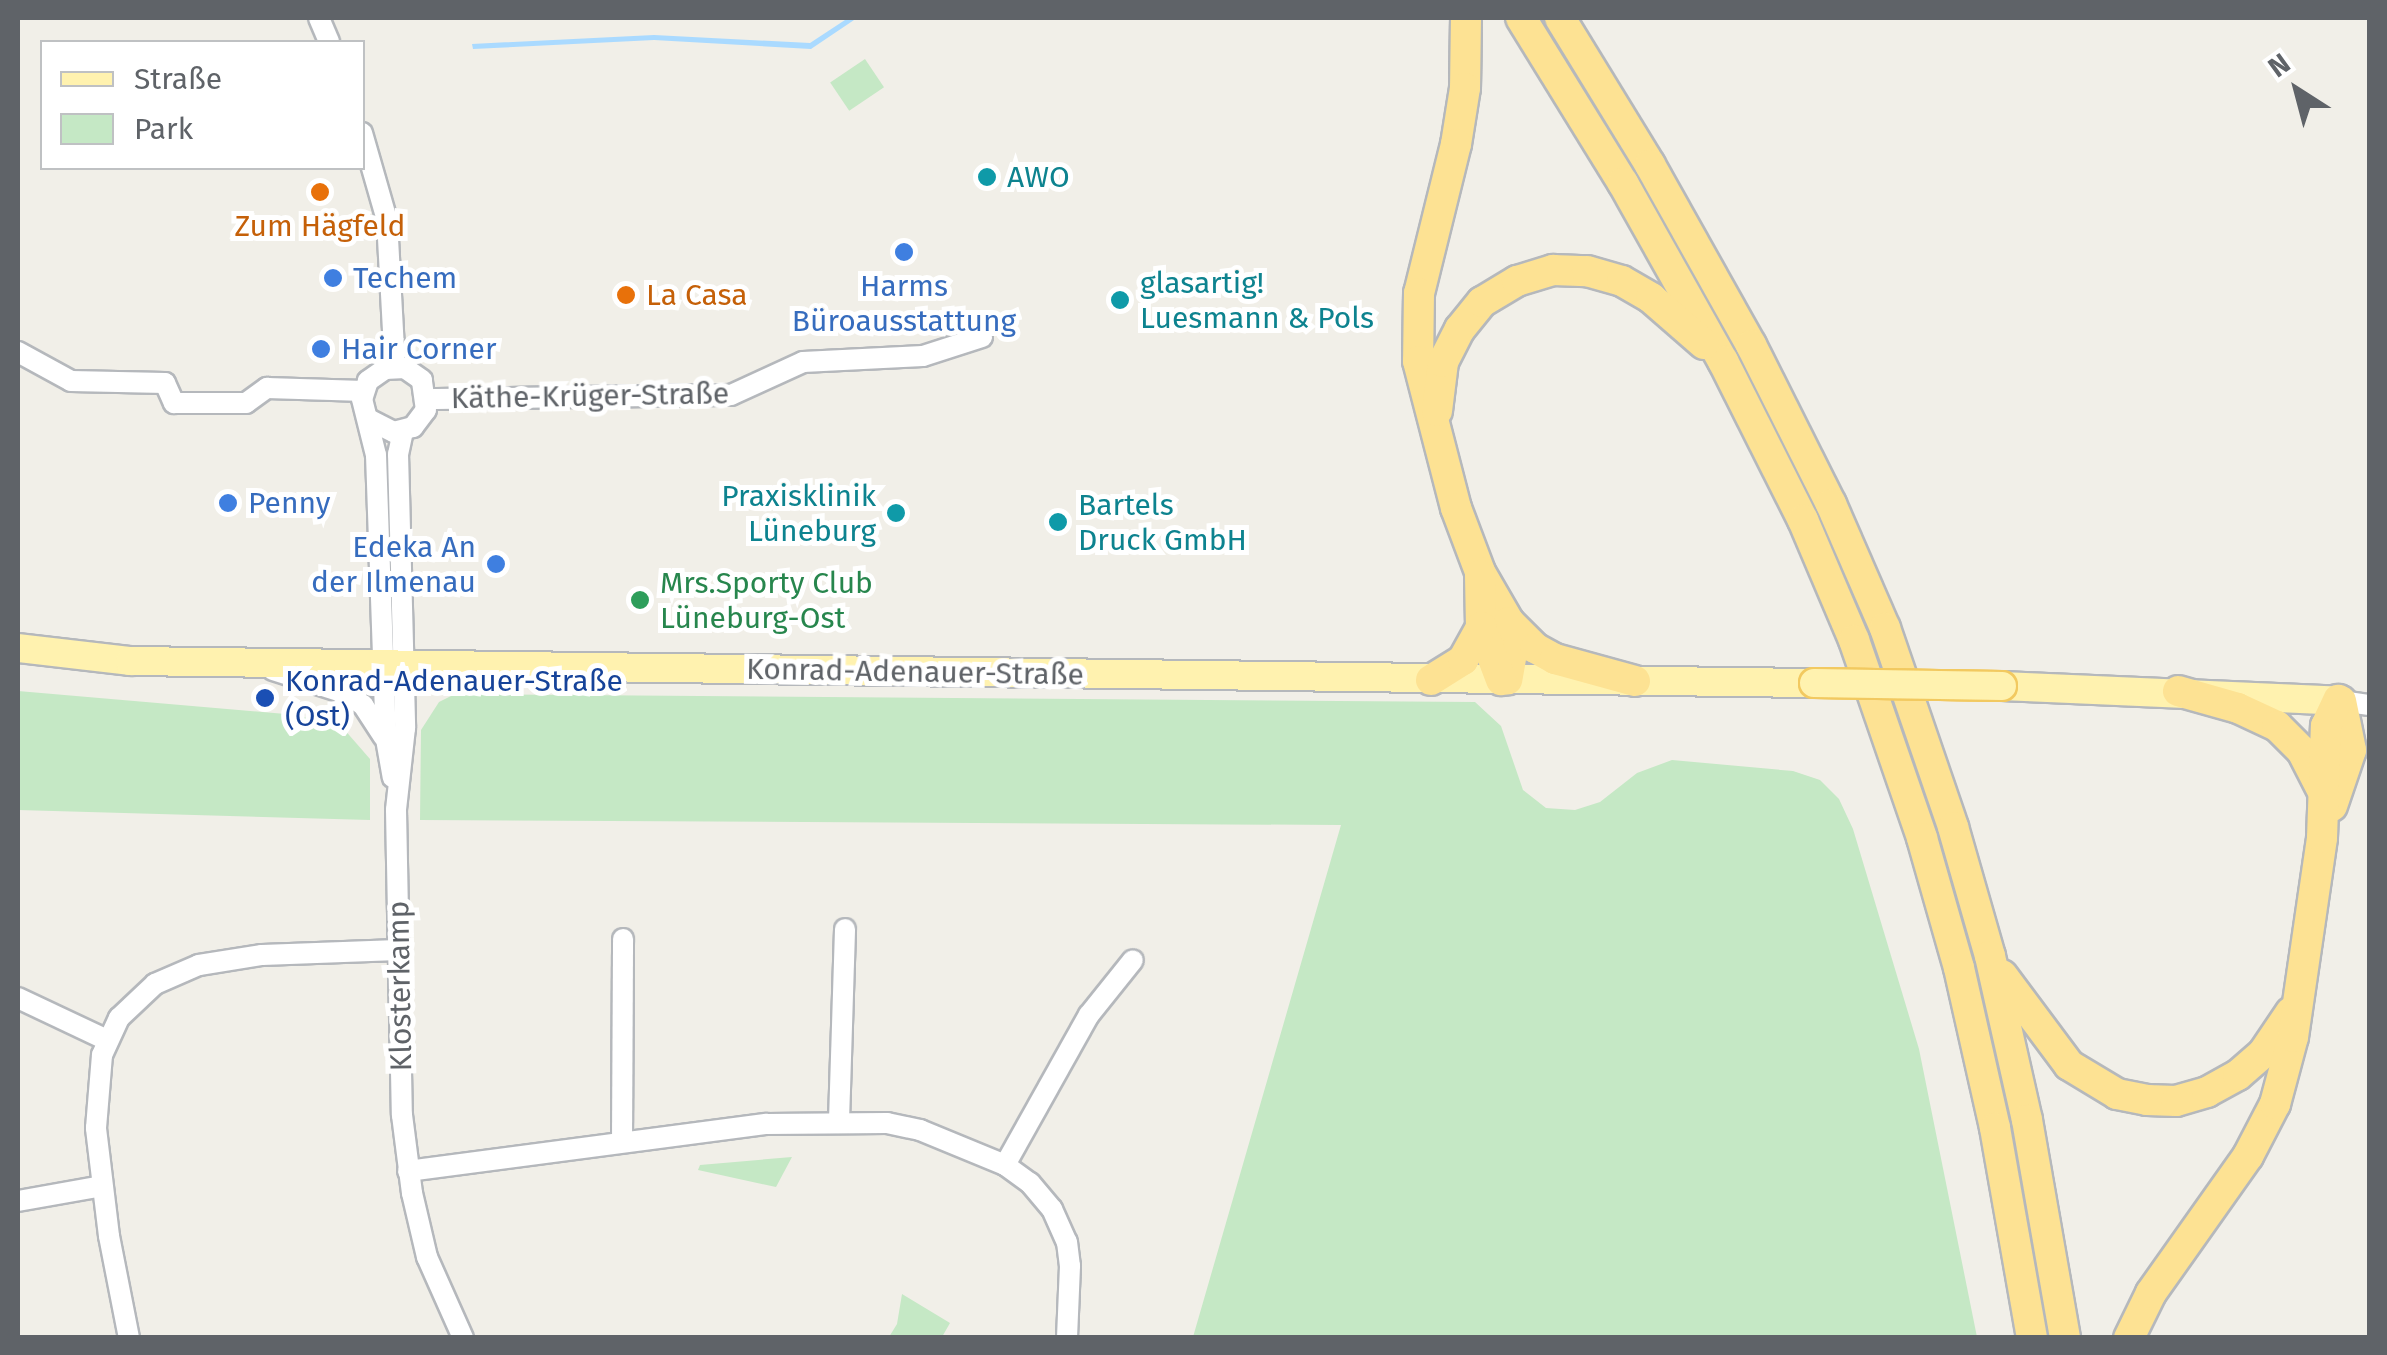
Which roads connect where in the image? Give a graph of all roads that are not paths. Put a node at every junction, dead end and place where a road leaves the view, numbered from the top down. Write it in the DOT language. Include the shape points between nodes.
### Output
graph roads {
  1 [pos="1466,18"];
  2 [pos="1521,18"];
  3 [pos="1560,18"];
  4 [pos="365,143"];
  5 [pos="982,337"];
  6 [pos="18,352"];
  7 [pos="1723,360"];
  8 [pos="395,367"];
  9 [pos="364,391"];
  10 [pos="428,400"];
  11 [pos="370,420"];
  12 [pos="402,432"];
  13 [pos="1438,444"];
  14 [pos="1495,625"];
  15 [pos="18,648"];
  16 [pos="252,663"];
  17 [pos="395,665"];
  18 [pos="1431,680"];
  19 [pos="1504,680"];
  20 [pos="1635,682"];
  21 [pos="2178,691"];
  22 [pos="2350,702"];
  23 [pos="386,740"];
  24 [pos="2360,742"];
  25 [pos="2322,791"];
  26 [pos="398,801"];
  27 [pos="2322,838"];
  28 [pos="845,929"];
  29 [pos="623,938"];
  30 [pos="398,950"];
  31 [pos="1990,956"];
  32 [pos="1133,960"];
  33 [pos="2299,996"];
  34 [pos="18,998"];
  35 [pos="107,1040"];
  36 [pos="838,1121"];
  37 [pos="622,1140"];
  38 [pos="1006,1165"];
  39 [pos="408,1170"];
  40 [pos="102,1186"];
  41 [pos="18,1202"];
  42 [pos="129,1338"];
  43 [pos="463,1338"];
  44 [pos="1066,1338"];
  45 [pos="2032,1338"];
  46 [pos="2065,1338"];
  47 [pos="2130,1338"];
  1 -- 13 [label="highway" via="1456,144 1419,293 1418,361"];
  2 -- 7 [label="highway"];
  3 -- 31 [label="highway" via="1752,344 1832,504 1916,712"];
  4 -- 8 [label="street" via="387,220"];
  5 -- 10 [label="street, Käthe-Krüger-Straße" via="923,356 803,362 731,395"];
  6 -- 9 [label="street" via="71,380 165,383 174,403 246,404 266,388"];
  7 -- 13 [label="highway" via="1622,281 1553,270 1482,302 1460,330 1436,394"];
  7 -- 45 [label="highway" via="1841,608 1922,838 1995,1128"];
  8 -- 9 [label="street" via="375,374"];
  8 -- 10 [label="street" via="422,380"];
  9 -- 11 [label="street"];
  10 -- 12 [label="street" via="421,420"];
  11 -- 12 [label="street" via="385,431"];
  11 -- 17 [label="street"];
  12 -- 17 [label="street"];
  13 -- 14 [label="highway"];
  14 -- 18 [label="highway" via="1464,660"];
  14 -- 19 [label="highway" via="1512,653"];
  14 -- 20 [label="highway" via="1555,659"];
  15 -- 16 [label="main road, Konrad-Adenauer-Straße" via="130,661"];
  16 -- 17 [label="main road, Konrad-Adenauer-Straße"];
  16 -- 23 [label="street, Klosterkamp" via="345,693 363,705"];
  17 -- 18 [label="main road, Konrad-Adenauer-Straße"];
  17 -- 23 [label="street, Klosterkamp"];
  17 -- 26 [label="street, Klosterkamp"];
  18 -- 19 [label="main road, Konrad-Adenauer-Straße"];
  19 -- 20 [label="main road, Konrad-Adenauer-Straße"];
  20 -- 21 [label="main road, Konrad-Adenauer-Straße, bridge"];
  21 -- 22 [label="main road, Konrad-Adenauer-Straße"];
  21 -- 25 [label="highway" via="2278,726 2302,751"];
  22 -- 24 [label="highway"];
  22 -- 25 [label="highway" via="2326,726"];
  23 -- 26 [label="street, Klosterkamp"];
  24 -- 27 [label="highway"];
  25 -- 27 [label="highway"];
  26 -- 30 [label="street, Klosterkamp"];
  27 -- 33 [label="highway"];
  28 -- 36 [label="street"];
  29 -- 37 [label="street"];
  30 -- 35 [label="street" via="262,955 178,971 134,1001"];
  30 -- 39 [label="street, Klosterkamp"];
  31 -- 33 [label="highway" via="2069,1066 2117,1094 2147,1100 2191,1097 2238,1075 2284,1026"];
  31 -- 46 [label="highway"];
  32 -- 38 [label="street" via="1088,1015"];
  33 -- 47 [label="highway" via="2274,1104 2248,1156 2151,1293"];
  34 -- 35 [label="street"];
  35 -- 40 [label="street" via="96,1095"];
  36 -- 37 [label="street"];
  36 -- 38 [label="street" via="920,1130"];
  37 -- 39 [label="street"];
  38 -- 44 [label="street" via="1030,1182 1067,1242"];
  39 -- 43 [label="street, Klosterkamp" via="427,1257"];
  40 -- 41 [label="street"];
  40 -- 42 [label="street"];
}
